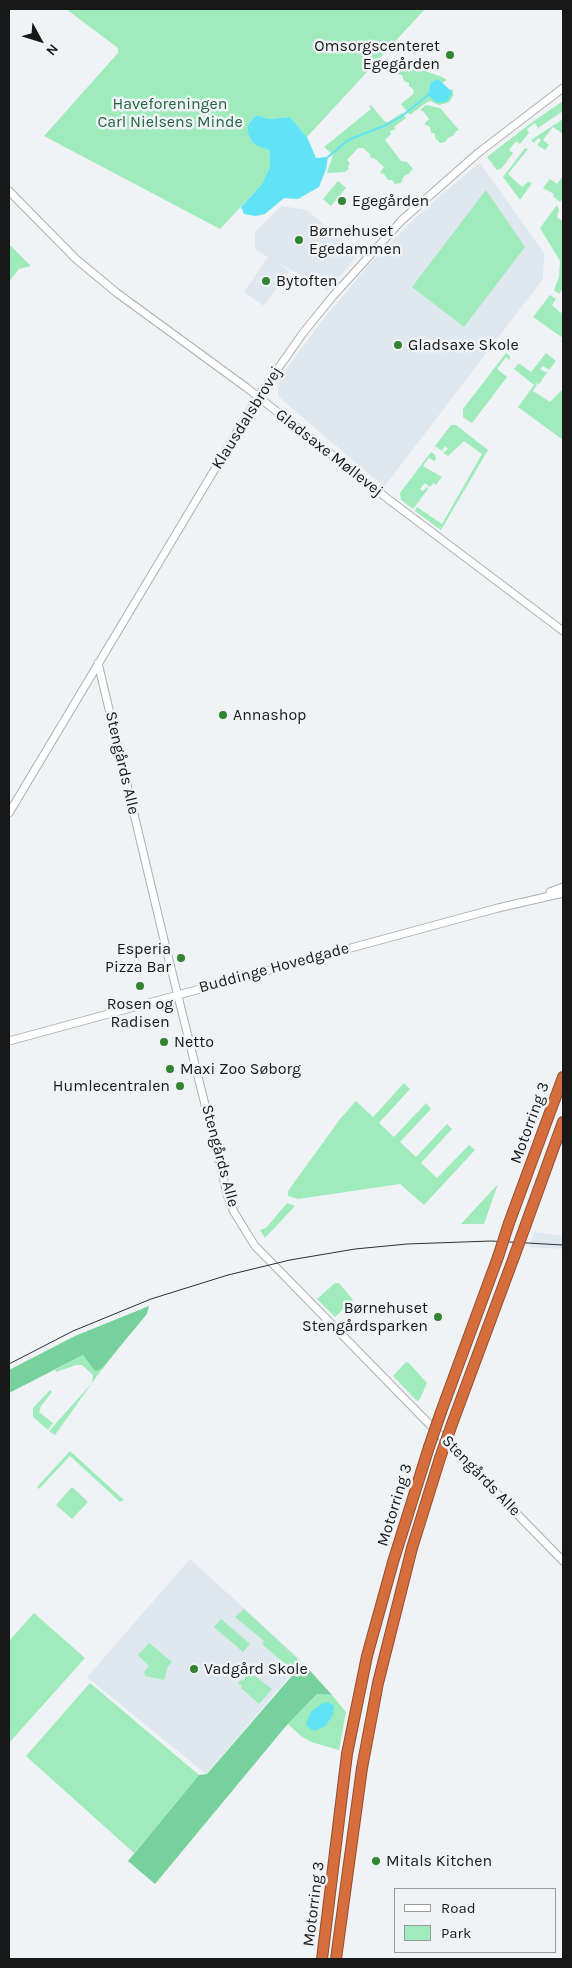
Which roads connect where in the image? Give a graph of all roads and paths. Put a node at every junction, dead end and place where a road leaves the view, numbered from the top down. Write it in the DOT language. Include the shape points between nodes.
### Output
graph roads {
  1 [pos="563,88"];
  2 [pos="9,191"];
  3 [pos="258,397"];
  4 [pos="563,631"];
  5 [pos="98,663"];
  6 [pos="9,813"];
  7 [pos="563,887"];
  8 [pos="563,893"];
  9 [pos="539,898"];
  10 [pos="179,994"];
  11 [pos="9,1041"];
  12 [pos="563,1077"];
  13 [pos="563,1122"];
  14 [pos="563,1561"];
  15 [pos="342,1919"];
  16 [pos="321,1959"];
  17 [pos="336,1959"];
  18 [pos="340,1959"];
  1 -- 3 [label="street, Klausdalsbrovej" via="478,153 402,220 328,301"];
  2 -- 3 [label="street, Gladsaxe Møllevej" via="76,259 117,293"];
  3 -- 4 [label="street, Gladsaxe Møllevej"];
  3 -- 5 [label="street, Klausdalsbrovej"];
  5 -- 6 [label="street, Klausdalsbrovej"];
  5 -- 10 [label="street, Stengårds Alle"];
  7 -- 9 [label="street, Buddinge Hovedgade"];
  8 -- 9 [label="street, Buddinge Hovedgade"];
  9 -- 10 [label="street, Buddinge Hovedgade"];
  10 -- 11 [label="street, Buddinge Hovedgade"];
  10 -- 14 [label="street, Stengårds Alle" via="228,1198 247,1234"];
  12 -- 16 [label="highway, Motorring 3, bridge" via="429,1447 367,1656 347,1754"];
  13 -- 15 [label="highway, Motorring 3, bridge" via="452,1424 412,1548 378,1683 362,1768"];
  15 -- 17 [label="highway, Motorring 3"];
  15 -- 18 [label="highway"];
}
